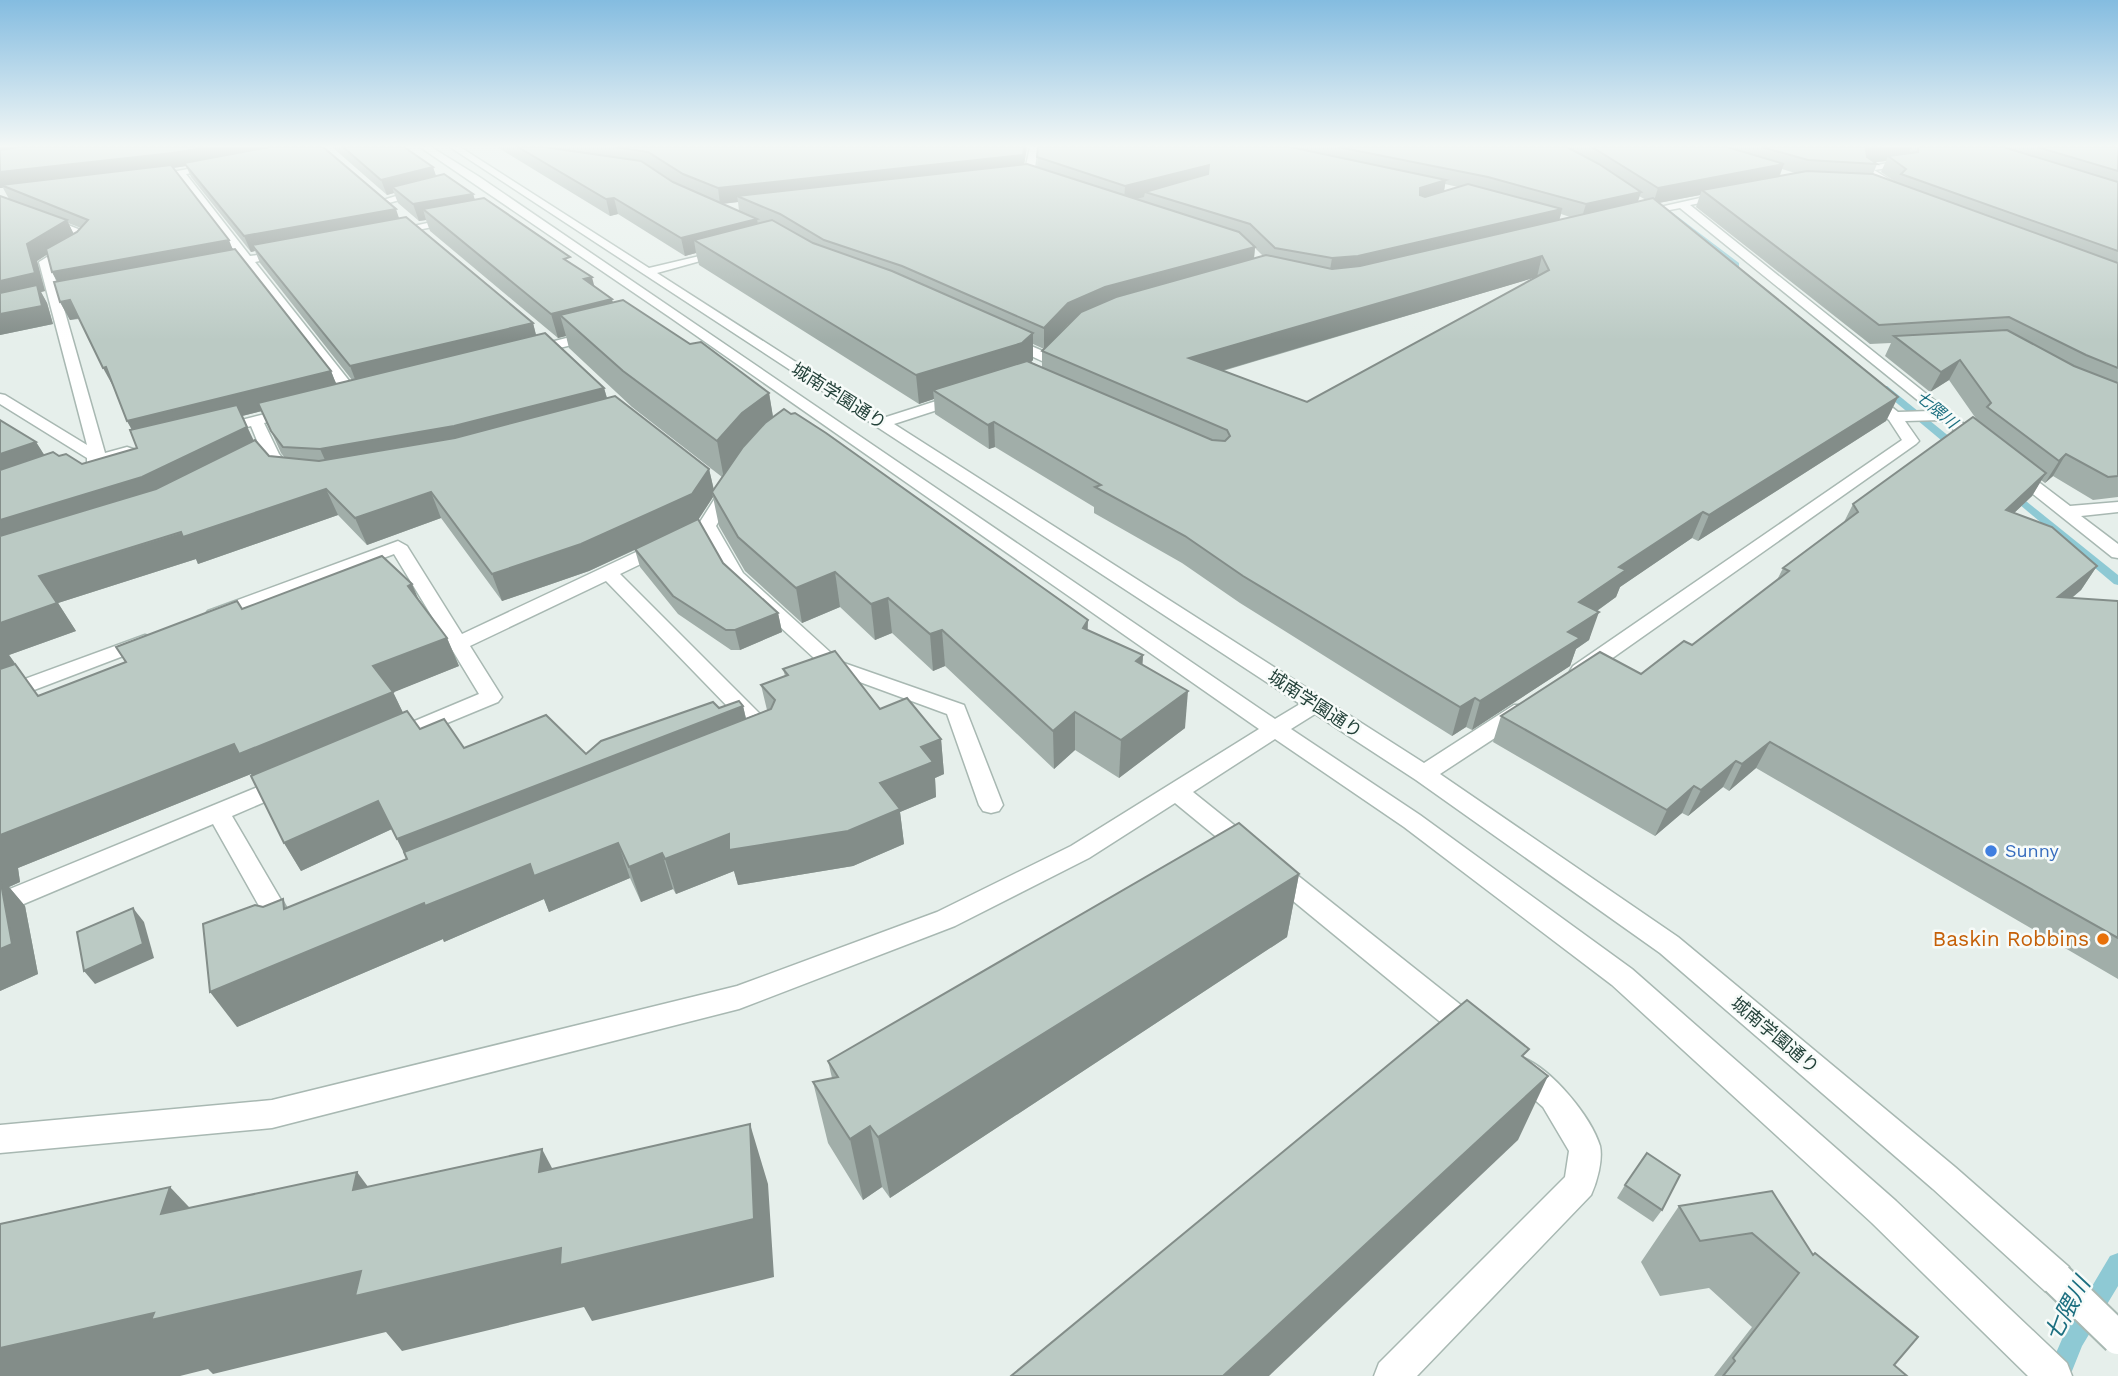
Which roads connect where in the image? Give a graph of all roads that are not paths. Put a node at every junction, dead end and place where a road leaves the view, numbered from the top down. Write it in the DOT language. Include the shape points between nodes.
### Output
graph roads {
  1 [pos="26,211"];
  2 [pos="209,211"];
  3 [pos="397,211"];
  4 [pos="515,211"];
  5 [pos="556,211"];
  6 [pos="1644,211"];
  7 [pos="1686,211"];
  8 [pos="1626,215"];
  9 [pos="467,218"];
  10 [pos="416,228"];
  11 [pos="377,235"];
  12 [pos="431,241"];
  13 [pos="742,247"];
  14 [pos="299,250"];
  15 [pos="247,260"];
  16 [pos="206,267"];
  17 [pos="649,271"];
  18 [pos="69,293"];
  19 [pos="50,297"];
  20 [pos="675,315"];
  21 [pos="653,321"];
  22 [pos="616,330"];
  23 [pos="998,335"];
  24 [pos="1830,341"];
  25 [pos="1855,341"];
  26 [pos="1894,349"];
  27 [pos="1867,351"];
  28 [pos="514,355"];
  29 [pos="1047,358"];
  30 [pos="1855,384"];
  31 [pos="354,395"];
  32 [pos="968,396"];
  33 [pos="0,398"];
  34 [pos="844,398"];
  35 [pos="304,408"];
  36 [pos="1946,415"];
  37 [pos="1895,417"];
  38 [pos="807,419"];
  39 [pos="256,421"];
  40 [pos="882,423"];
  41 [pos="204,433"];
  42 [pos="138,449"];
  43 [pos="100,459"];
  44 [pos="75,468"];
  45 [pos="739,473"];
  46 [pos="309,478"];
  47 [pos="2118,507"];
  48 [pos="2064,512"];
  49 [pos="707,526"];
  50 [pos="2118,553"];
  51 [pos="609,573"];
  52 [pos="193,623"];
  53 [pos="167,633"];
  54 [pos="458,644"];
  55 [pos="1562,684"];
  56 [pos="0,696"];
  57 [pos="1539,699"];
  58 [pos="1315,705"];
  59 [pos="1276,730"];
  60 [pos="379,744"];
  61 [pos="744,747"];
  62 [pos="1424,774"];
  63 [pos="305,775"];
  64 [pos="1176,792"];
  65 [pos="991,805"];
  66 [pos="218,812"];
  67 [pos="0,904"];
  68 [pos="311,919"];
  69 [pos="0,1139"];
  70 [pos="2118,1338"];
  71 [pos="1392,1376"];
  72 [pos="2054,1376"];
  1 -- 19 [label="street" via="88,235 45,262"];
  2 -- 15 [label="street"];
  3 -- 10 [label="street"];
  4 -- 20 [label="street, 城南学園通り"];
  5 -- 17 [label="street, 城南学園通り"];
  6 -- 8 [label="street"];
  7 -- 25 [label="street"];
  9 -- 10 [label="street"];
  10 -- 11 [label="street"];
  10 -- 12 [label="street"];
  13 -- 17 [label="street"];
  14 -- 15 [label="street"];
  15 -- 16 [label="street"];
  15 -- 31 [label="street"];
  17 -- 34 [label="street, 城南学園通り"];
  18 -- 19 [label="street"];
  19 -- 43 [label="street"];
  20 -- 21 [label="street"];
  20 -- 38 [label="street, 城南学園通り"];
  22 -- 28 [label="street"];
  23 -- 29 [label="street"];
  24 -- 25 [label="street"];
  25 -- 27 [label="street"];
  26 -- 27 [label="street"];
  27 -- 36 [label="street"];
  30 -- 37 [label="street"];
  32 -- 40 [label="street"];
  33 -- 43 [label="street"];
  34 -- 38 [label="street"];
  34 -- 40 [label="street, 城南学園通り"];
  35 -- 39 [label="street"];
  36 -- 37 [label="street"];
  36 -- 48 [label="street"];
  37 -- 55 [label="street" via="1911,441"];
  38 -- 59 [label="street, 城南学園通り" via="850,434"];
  39 -- 41 [label="street"];
  39 -- 46 [label="street" via="265,458 287,476"];
  40 -- 58 [label="street, 城南学園通り"];
  42 -- 43 [label="street"];
  43 -- 44 [label="street"];
  45 -- 49 [label="street" via="722,489"];
  47 -- 48 [label="street"];
  48 -- 50 [label="street"];
  49 -- 51 [label="street"];
  49 -- 65 [label="street" via="736,576 834,666 956,710"];
  51 -- 54 [label="street"];
  51 -- 61 [label="street" via="769,736"];
  52 -- 54 [label="street" via="398,545"];
  53 -- 56 [label="street"];
  54 -- 60 [label="street" via="491,697"];
  57 -- 62 [label="street"];
  58 -- 59 [label="street"];
  58 -- 62 [label="street, 城南学園通り"];
  59 -- 64 [label="street"];
  59 -- 72 [label="street, 城南学園通り" via="1412,821 1622,977 1884,1212"];
  62 -- 70 [label="street, 城南学園通り, bridge" via="1669,945 1944,1178"];
  63 -- 66 [label="street"];
  64 -- 69 [label="street" via="1080,852 946,919 739,997 272,1114"];
  64 -- 71 [label="street" via="1554,1097 1585,1149 1580,1184"];
  66 -- 67 [label="street"];
  66 -- 68 [label="street" via="285,930"];
}
